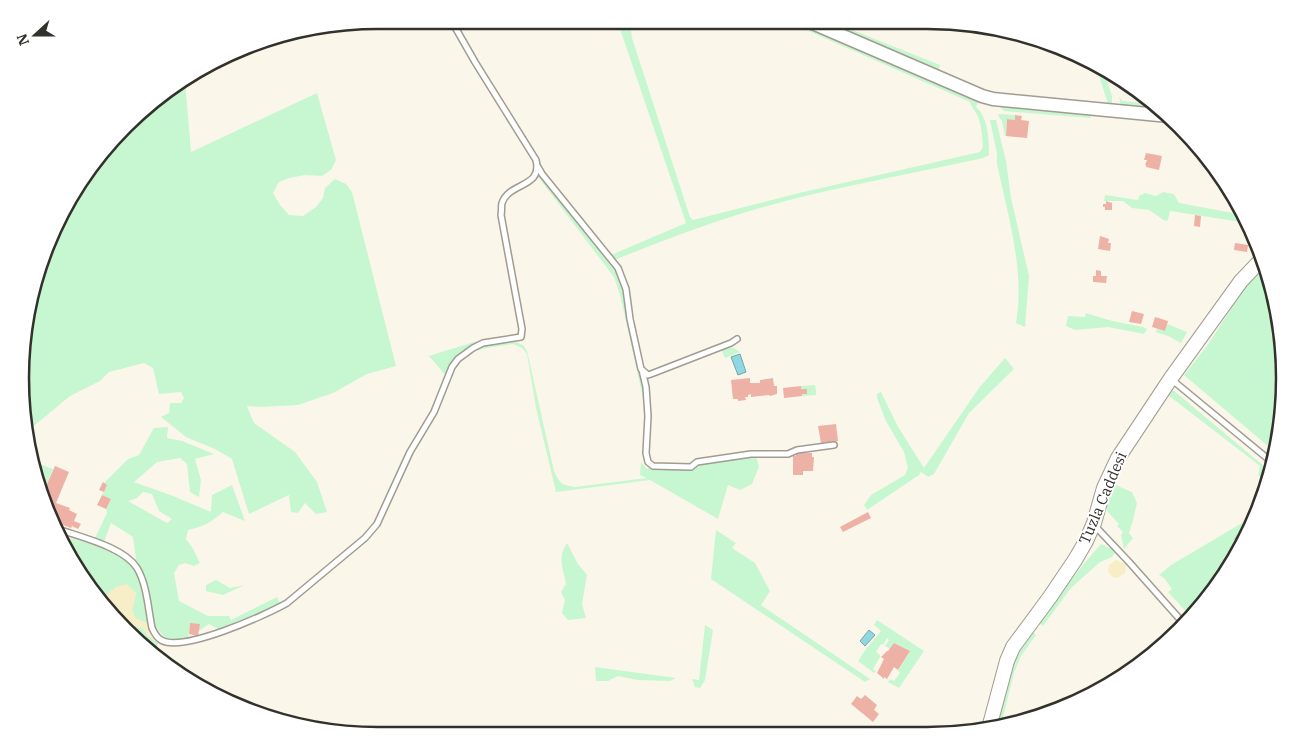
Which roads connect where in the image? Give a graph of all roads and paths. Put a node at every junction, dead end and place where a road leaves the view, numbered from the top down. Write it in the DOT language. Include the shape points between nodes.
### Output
graph roads {
  1 [pos="456,29"];
  2 [pos="827,29"];
  3 [pos="1157,115"];
  4 [pos="538,167"];
  5 [pos="1257,264"];
  6 [pos="737,339"];
  7 [pos="642,369"];
  8 [pos="1171,378"];
  9 [pos="834,445"];
  10 [pos="1267,458"];
  11 [pos="1093,524"];
  12 [pos="65,531"];
  13 [pos="1180,619"];
  14 [pos="991,722"];
  1 -- 4 [label="lane"];
  2 -- 3 [label="street" via="982,96"];
  4 -- 7 [label="lane" via="618,268 626,289"];
  4 -- 12 [label="lane" via="533,179 511,191 502,203 501,215 521,338 483,342 458,359 377,524 366,538 287,603 192,641 162,641 152,628 142,580 130,560 106,545"];
  5 -- 8 [label="main road, Tuzla Caddesi"];
  6 -- 7 [label="lane" via="651,374"];
  7 -- 9 [label="lane" via="648,416 646,453 648,462 653,466 691,467 697,462 750,454 788,454"];
  8 -- 10 [label="lane"];
  8 -- 11 [label="main road, Tuzla Caddesi" via="1118,458"];
  11 -- 13 [label="lane"];
  11 -- 14 [label="main road, Tuzla Caddesi" via="1070,568 1013,647"];
}
